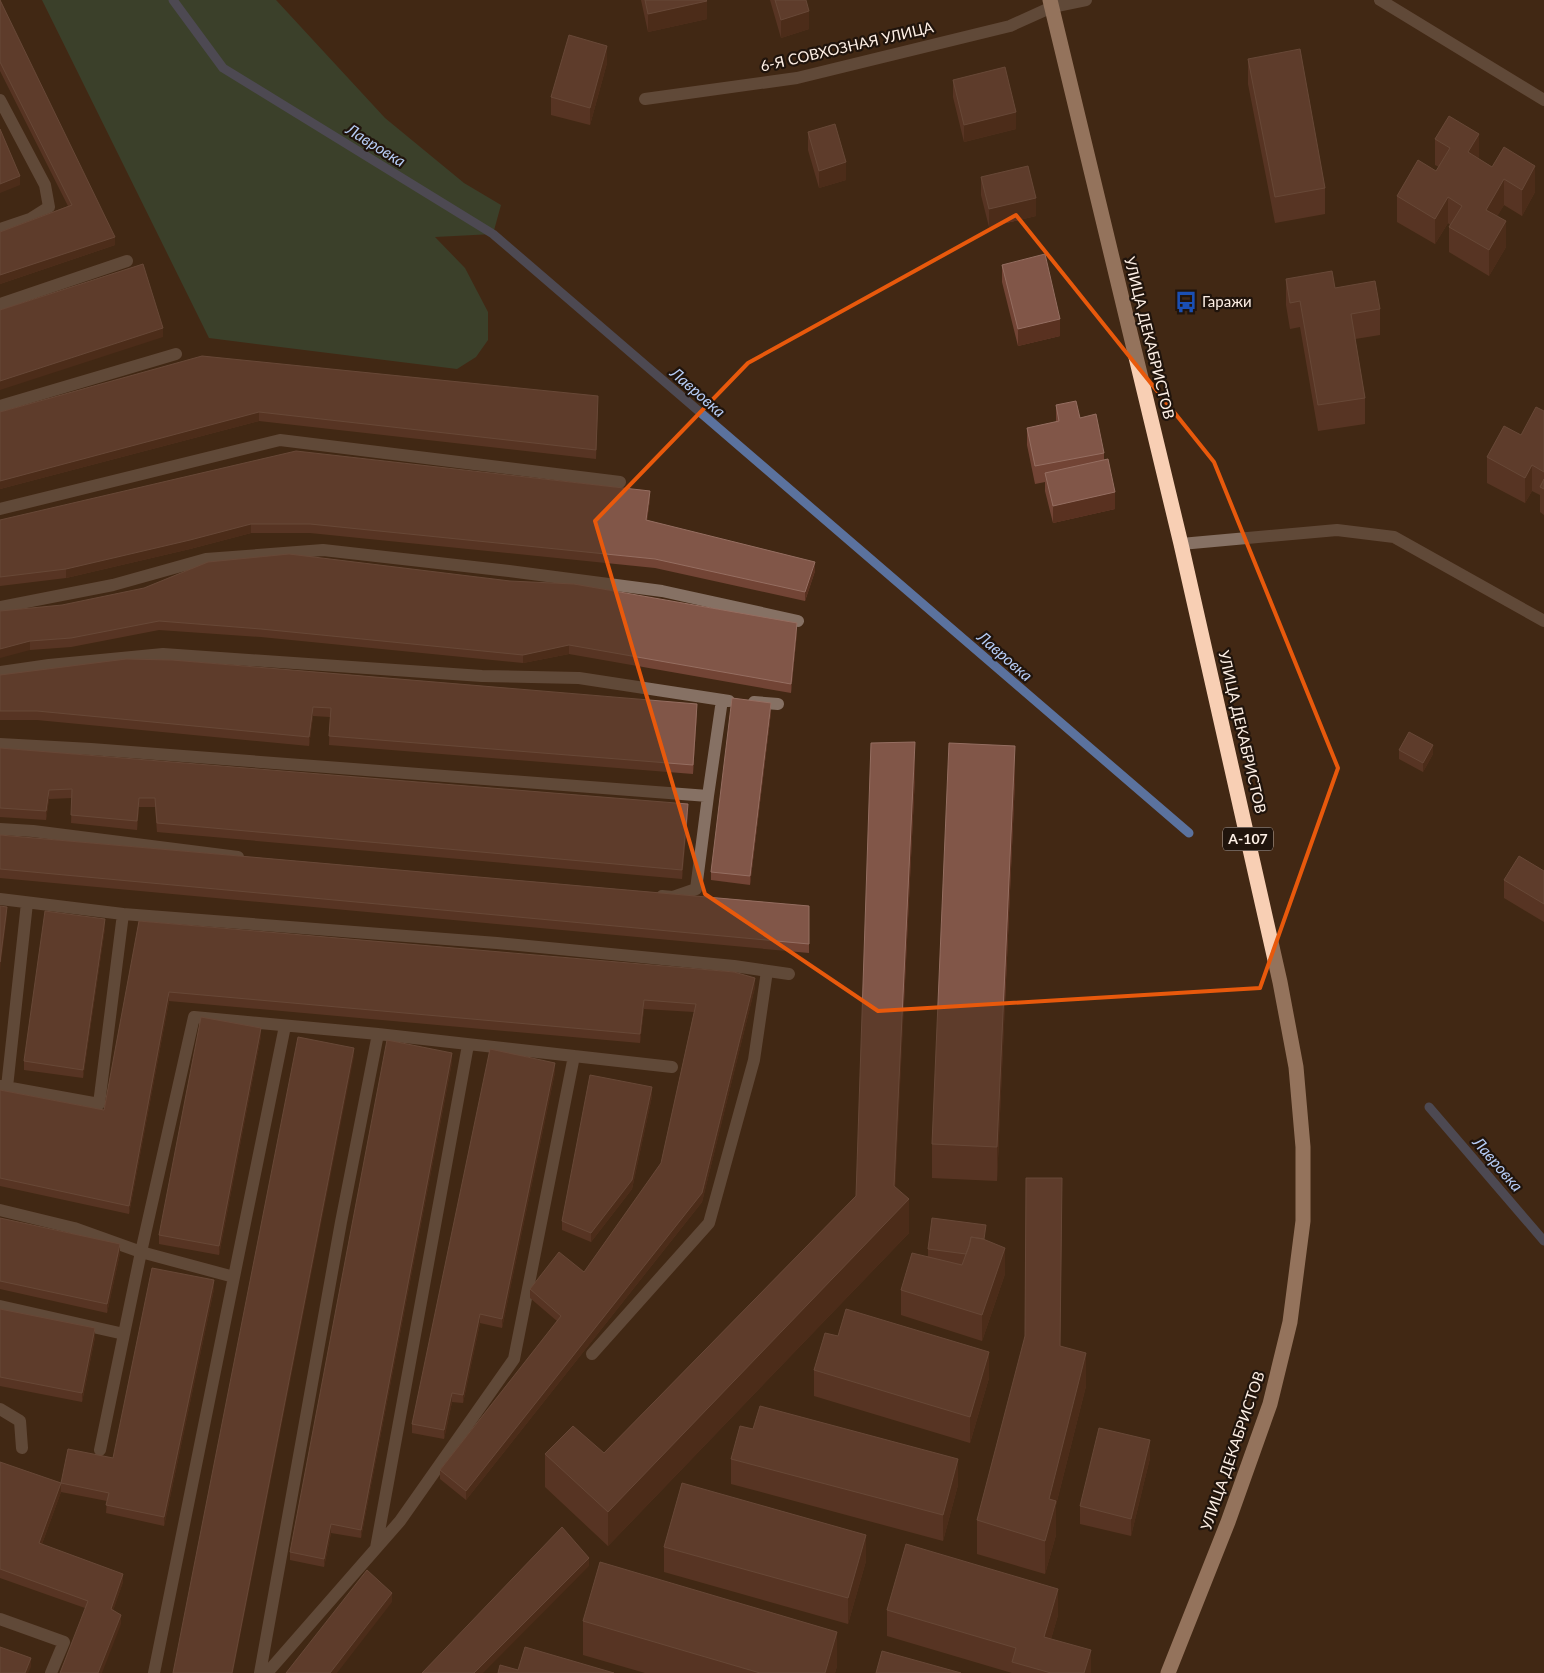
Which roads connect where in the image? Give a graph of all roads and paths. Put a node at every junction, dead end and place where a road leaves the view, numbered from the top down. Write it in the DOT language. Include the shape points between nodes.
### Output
graph roads {
  1 [pos="1086,0"];
  2 [pos="1380,0"];
  3 [pos="1051,4"];
  4 [pos="645,99"];
  5 [pos="1544,100"];
  6 [pos="1,106"];
  7 [pos="0,230"];
  8 [pos="127,261"];
  9 [pos="0,304"];
  10 [pos="176,354"];
  11 [pos="0,406"];
  12 [pos="620,482"];
  13 [pos="0,509"];
  14 [pos="1181,544"];
  15 [pos="0,607"];
  16 [pos="798,621"];
  17 [pos="1544,621"];
  18 [pos="0,672"];
  19 [pos="722,700"];
  20 [pos="778,704"];
  21 [pos="0,744"];
  22 [pos="708,796"];
  23 [pos="0,829"];
  24 [pos="248,858"];
  25 [pos="653,895"];
  26 [pos="0,900"];
  27 [pos="27,903"];
  28 [pos="124,914"];
  29 [pos="767,970"];
  30 [pos="789,974"];
  31 [pos="285,1026"];
  32 [pos="378,1034"];
  33 [pos="468,1045"];
  34 [pos="574,1056"];
  35 [pos="672,1067"];
  36 [pos="4,1086"];
  37 [pos="0,1210"];
  38 [pos="141,1252"];
  39 [pos="234,1277"];
  40 [pos="0,1306"];
  41 [pos="124,1334"];
  42 [pos="592,1354"];
  43 [pos="0,1410"];
  44 [pos="22,1448"];
  45 [pos="100,1450"];
  46 [pos="376,1548"];
  47 [pos="0,1619"];
  48 [pos="51,1673"];
  49 [pos="154,1673"];
  50 [pos="260,1673"];
  51 [pos="267,1673"];
  52 [pos="1168,1673"];
  1 -- 3 [label="street, 6-Я СОВХОЗНАЯ УЛИЦА"];
  2 -- 5 [label="street"];
  3 -- 4 [label="street, 6-Я СОВХОЗНАЯ УЛИЦА" via="1010,26 796,78"];
  3 -- 14 [label="highway, УЛИЦА ДЕКАБРИСТОВ / А-107"];
  6 -- 7 [label="street" via="45,185 49,207 30,219"];
  8 -- 9 [label="street"];
  10 -- 11 [label="street"];
  12 -- 13 [label="street" via="280,440"];
  14 -- 17 [label="street" via="1337,530 1394,537"];
  14 -- 52 [label="highway, УЛИЦА ДЕКАБРИСТОВ / А-107" via="1280,982 1296,1067 1303,1147 1303,1221 1290,1322 1270,1404 1228,1522"];
  15 -- 16 [label="street" via="113,585 206,560 323,550 662,592"];
  18 -- 19 [label="street" via="162,654 482,676 579,678"];
  19 -- 20 [label="street"];
  19 -- 22 [label="street"];
  21 -- 22 [label="street"];
  22 -- 25 [label="street" via="696,889 673,897"];
  23 -- 24 [label="street"];
  26 -- 27 [label="street"];
  27 -- 28 [label="street"];
  27 -- 36 [label="street"];
  28 -- 29 [label="street" via="497,942"];
  28 -- 36 [label="street" via="99,1104"];
  29 -- 30 [label="street"];
  29 -- 42 [label="street" via="754,1060 708,1223"];
  31 -- 32 [label="street"];
  31 -- 38 [label="street" via="194,1017"];
  31 -- 39 [label="street"];
  32 -- 33 [label="street"];
  32 -- 50 [label="street"];
  33 -- 34 [label="street"];
  33 -- 46 [label="street"];
  34 -- 35 [label="street"];
  34 -- 46 [label="street" via="514,1359 400,1521"];
  37 -- 38 [label="street" via="74,1228"];
  38 -- 39 [label="street"];
  38 -- 41 [label="street"];
  39 -- 49 [label="street"];
  40 -- 41 [label="street"];
  41 -- 45 [label="street"];
  43 -- 44 [label="street" via="20,1421"];
  46 -- 51 [label="street"];
  47 -- 48 [label="street" via="64,1642"];
}
